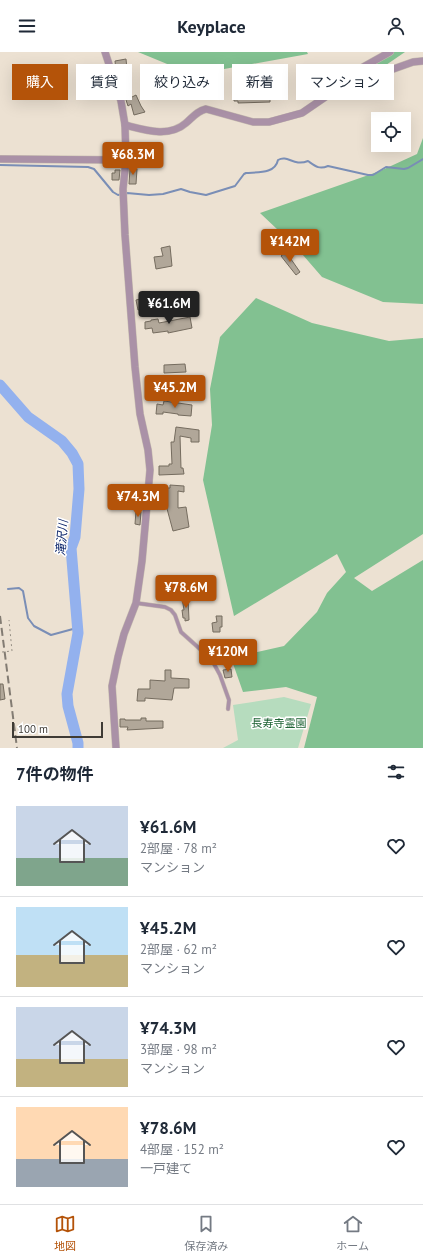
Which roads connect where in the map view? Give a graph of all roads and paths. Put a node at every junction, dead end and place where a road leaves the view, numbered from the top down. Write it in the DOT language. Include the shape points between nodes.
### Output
graph roads {
  1 [pos="106,52"];
  2 [pos="390,52"];
  3 [pos="423,61"];
  4 [pos="369,64"];
  5 [pos="394,69"];
  6 [pos="322,100"];
  7 [pos="125,125"];
  8 [pos="0,159"];
  9 [pos="126,160"];
  10 [pos="136,602"];
  11 [pos="9,620"];
  12 [pos="2,652"];
  13 [pos="228,709"];
  14 [pos="116,748"];
  1 -- 7 [label="street" via="121,100"];
  2 -- 4 [label="street"];
  3 -- 5 [label="street"];
  6 -- 7 [label="street" via="302,113 269,122 253,122 206,109 200,110 186,124 171,132"];
  7 -- 9 [label="street"];
  8 -- 9 [label="street"];
  9 -- 10 [label="street" via="123,189 135,367 150,470"];
  10 -- 13 [label="lane" via="165,607 175,614 181,632 214,664 229,700"];
  10 -- 14 [label="street" via="122,640 112,686"];
  11 -- 12 [label="path" via="12,651"];
}
